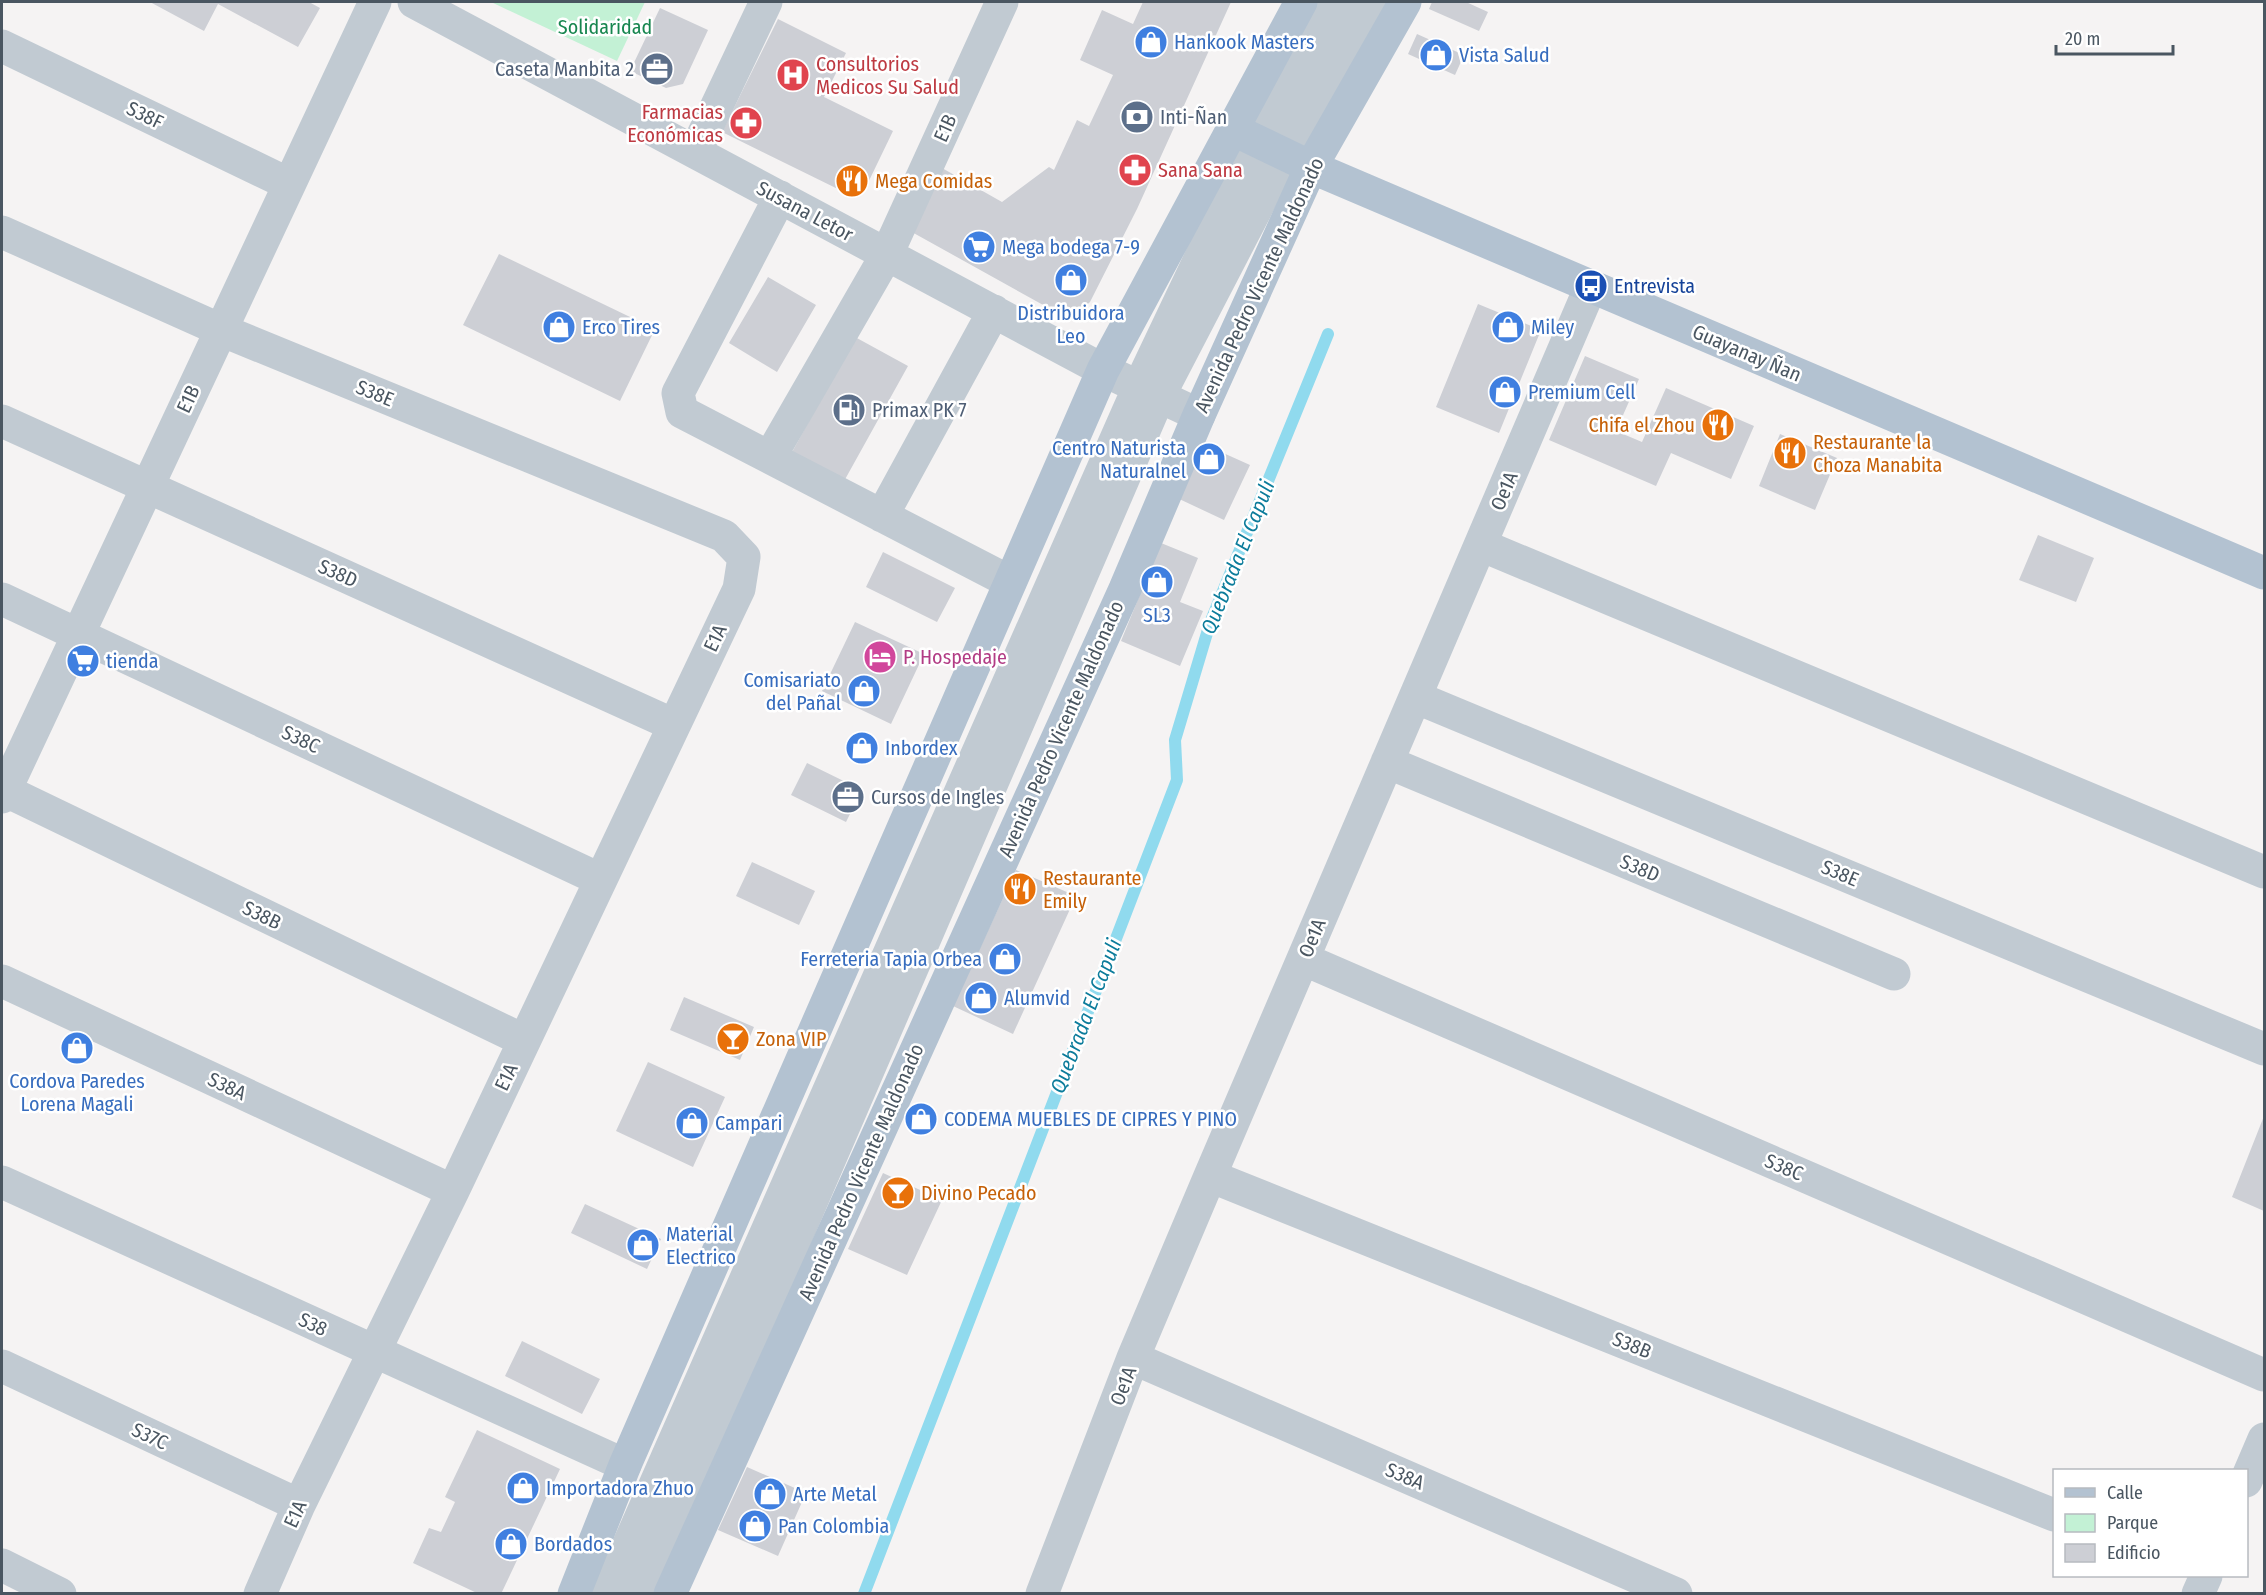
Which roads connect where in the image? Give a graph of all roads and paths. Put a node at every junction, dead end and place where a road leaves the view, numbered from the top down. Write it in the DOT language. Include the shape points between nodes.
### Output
graph roads {
  1 [pos="375,2"];
  2 [pos="414,2"];
  3 [pos="766,2"];
  4 [pos="1002,2"];
  5 [pos="1301,2"];
  6 [pos="1335,2"];
  7 [pos="1370,2"];
  8 [pos="1405,2"];
  9 [pos="2,46"];
  10 [pos="1271,148"];
  11 [pos="694,152"];
  12 [pos="290,184"];
  13 [pos="780,197"];
  14 [pos="2,232"];
  15 [pos="888,254"];
  16 [pos="1591,286"];
  17 [pos="994,311"];
  18 [pos="221,330"];
  19 [pos="1103,370"];
  20 [pos="1149,392"];
  21 [pos="1199,416"];
  22 [pos="2,421"];
  23 [pos="770,457"];
  24 [pos="147,486"];
  25 [pos="882,516"];
  26 [pos="1481,545"];
  27 [pos="744,557"];
  28 [pos="2265,573"];
  29 [pos="1010,582"];
  30 [pos="2,599"];
  31 [pos="78,634"];
  32 [pos="1415,697"];
  33 [pos="674,725"];
  34 [pos="1387,762"];
  35 [pos="2,792"];
  36 [pos="2265,872"];
  37 [pos="599,879"];
  38 [pos="1302,959"];
  39 [pos="1894,974"];
  40 [pos="2,981"];
  41 [pos="523,1040"];
  42 [pos="2265,1050"];
  43 [pos="1210,1176"];
  44 [pos="2,1182"];
  45 [pos="453,1191"];
  46 [pos="373,1351"];
  47 [pos="1133,1358"];
  48 [pos="2,1366"];
  49 [pos="2265,1375"];
  50 [pos="2265,1439"];
  51 [pos="625,1465"];
  52 [pos="2248,1479"];
  53 [pos="299,1506"];
  54 [pos="2053,1514"];
  55 [pos="2,1565"];
  56 [pos="2205,1577"];
  57 [pos="60,1593"];
  58 [pos="260,1593"];
  59 [pos="574,1593"];
  60 [pos="607,1593"];
  61 [pos="642,1593"];
  62 [pos="670,1593"];
  63 [pos="1042,1593"];
  64 [pos="1676,1593"];
  65 [pos="2198,1593"];
  1 -- 12 [label="street, E1B"];
  2 -- 11 [label="street, Susana Letor"];
  3 -- 11 [label="street"];
  4 -- 15 [label="street, E1B"];
  5 -- 10 [label="main road, Avenida Pedro Vicente Maldonado"];
  6 -- 10 [label="street"];
  7 -- 10 [label="street"];
  8 -- 10 [label="main road, Avenida Pedro Vicente Maldonado"];
  9 -- 12 [label="street, S38F"];
  10 -- 16 [label="main road, Guayanay Ñan"];
  10 -- 19 [label="main road, Avenida Pedro Vicente Maldonado"];
  10 -- 20 [label="street"];
  10 -- 21 [label="main road, Avenida Pedro Vicente Maldonado"];
  11 -- 13 [label="street, Susana Letor"];
  12 -- 18 [label="street, E1B"];
  13 -- 15 [label="street, Susana Letor"];
  13 -- 23 [label="street" via="678,393 682,412"];
  14 -- 18 [label="street, S38E"];
  15 -- 17 [label="street, Susana Letor"];
  15 -- 23 [label="street, E1B"];
  16 -- 26 [label="street, Oe1A"];
  16 -- 28 [label="main road, Guayanay Ñan"];
  17 -- 19 [label="street, Susana Letor"];
  17 -- 25 [label="street"];
  18 -- 24 [label="street, E1B"];
  18 -- 27 [label="street, S38E" via="724,536"];
  19 -- 20 [label="street, Susana Letor"];
  19 -- 29 [label="main road, Avenida Pedro Vicente Maldonado"];
  20 -- 21 [label="street, Susana Letor"];
  20 -- 60 [label="street"];
  20 -- 61 [label="street"];
  21 -- 62 [label="main road, Avenida Pedro Vicente Maldonado" via="1125,589"];
  22 -- 24 [label="street, S38D"];
  23 -- 25 [label="street"];
  24 -- 31 [label="street, E1B"];
  24 -- 33 [label="street, S38D"];
  25 -- 29 [label="street"];
  26 -- 32 [label="street, Oe1A"];
  26 -- 36 [label="street"];
  27 -- 33 [label="street, E1A" via="739,589"];
  29 -- 51 [label="main road, Avenida Pedro Vicente Maldonado"];
  30 -- 31 [label="street, S38C"];
  31 -- 35 [label="street, E1B"];
  31 -- 37 [label="street, S38C"];
  32 -- 34 [label="street, Oe1A"];
  32 -- 42 [label="street, S38E"];
  33 -- 37 [label="street, E1A"];
  34 -- 38 [label="street, Oe1A"];
  34 -- 39 [label="street, S38D"];
  35 -- 41 [label="street, S38B"];
  37 -- 41 [label="street, E1A"];
  38 -- 43 [label="street, Oe1A"];
  38 -- 49 [label="street, S38C"];
  40 -- 45 [label="street, S38A"];
  41 -- 45 [label="street, E1A"];
  43 -- 47 [label="street, Oe1A"];
  43 -- 54 [label="street, S38B"];
  44 -- 46 [label="street, S38"];
  45 -- 46 [label="street, E1A"];
  46 -- 51 [label="street, S38"];
  46 -- 53 [label="street, E1A"];
  47 -- 63 [label="street, Oe1A"];
  47 -- 64 [label="street, S38A"];
  48 -- 53 [label="street, S37C"];
  50 -- 52 [label="street"];
  51 -- 59 [label="main road, Avenida Pedro Vicente Maldonado"];
  53 -- 58 [label="street, E1A"];
  55 -- 57 [label="street"];
  56 -- 65 [label="street"];
}
